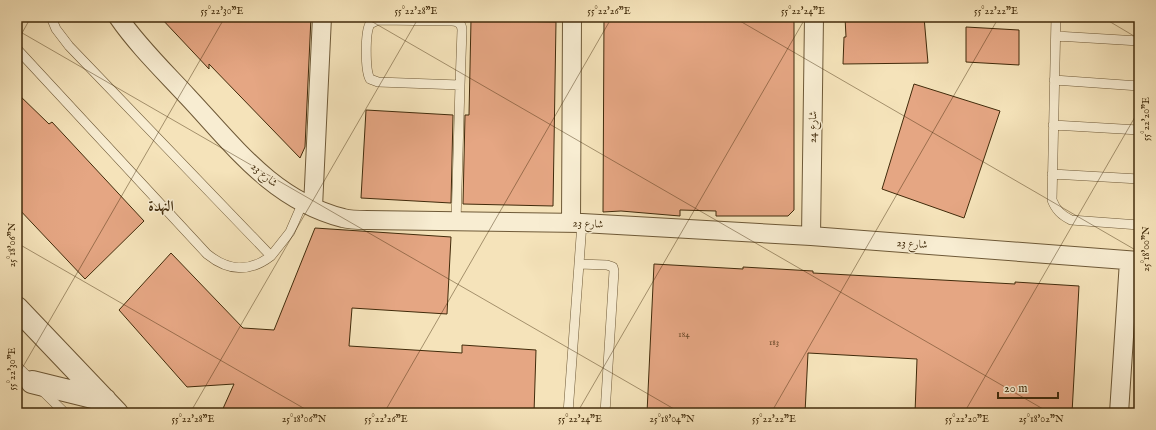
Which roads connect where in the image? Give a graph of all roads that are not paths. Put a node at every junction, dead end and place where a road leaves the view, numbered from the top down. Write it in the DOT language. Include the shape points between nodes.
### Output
graph roads {
  1 [pos="50,17"];
  2 [pos="118,17"];
  3 [pos="322,17"];
  4 [pos="572,17"];
  5 [pos="814,17"];
  6 [pos="1056,17"];
  7 [pos="1056,36"];
  8 [pos="1139,41"];
  9 [pos="17,49"];
  10 [pos="1054,80"];
  11 [pos="460,85"];
  12 [pos="1139,86"];
  13 [pos="1053,125"];
  14 [pos="1139,130"];
  15 [pos="1052,174"];
  16 [pos="1139,179"];
  17 [pos="308,205"];
  18 [pos="456,222"];
  19 [pos="576,223"];
  20 [pos="1139,225"];
  21 [pos="811,236"];
  22 [pos="271,256"];
  23 [pos="1134,261"];
  24 [pos="579,264"];
  25 [pos="17,308"];
  26 [pos="17,366"];
  27 [pos="32,382"];
  28 [pos="111,406"];
  29 [pos="65,413"];
  30 [pos="568,413"];
  31 [pos="605,413"];
  32 [pos="1119,413"];
  1 -- 22 [label="lane" via="69,46"];
  2 -- 17 [label="street, شارع 23" via="140,45 258,172 284,192"];
  3 -- 17 [label="street"];
  4 -- 19 [label="street"];
  5 -- 21 [label="street, شارع 24"];
  6 -- 7 [label="lane"];
  7 -- 8 [label="lane"];
  7 -- 10 [label="lane"];
  9 -- 22 [label="lane" via="207,254 217,262 230,267 244,268 254,266"];
  10 -- 12 [label="lane"];
  10 -- 13 [label="lane"];
  11 -- 11 [label="lane" via="462,26 459,23 378,20 368,28 367,71 374,81"];
  11 -- 18 [label="lane"];
  13 -- 14 [label="lane"];
  13 -- 15 [label="lane"];
  15 -- 16 [label="lane"];
  15 -- 20 [label="lane" via="1052,200 1062,216 1072,220"];
  17 -- 18 [label="street, شارع 23" via="351,219"];
  17 -- 22 [label="lane"];
  18 -- 19 [label="street, شارع 23"];
  19 -- 21 [label="street, شارع 23"];
  19 -- 24 [label="lane"];
  21 -- 23 [label="street, شارع 23"];
  23 -- 32 [label="street"];
  24 -- 30 [label="lane"];
  24 -- 31 [label="lane" via="607,265 613,267 614,271"];
  25 -- 28 [label="street"];
  26 -- 27 [label="lane"];
  27 -- 28 [label="street"];
  27 -- 29 [label="lane"];
}
